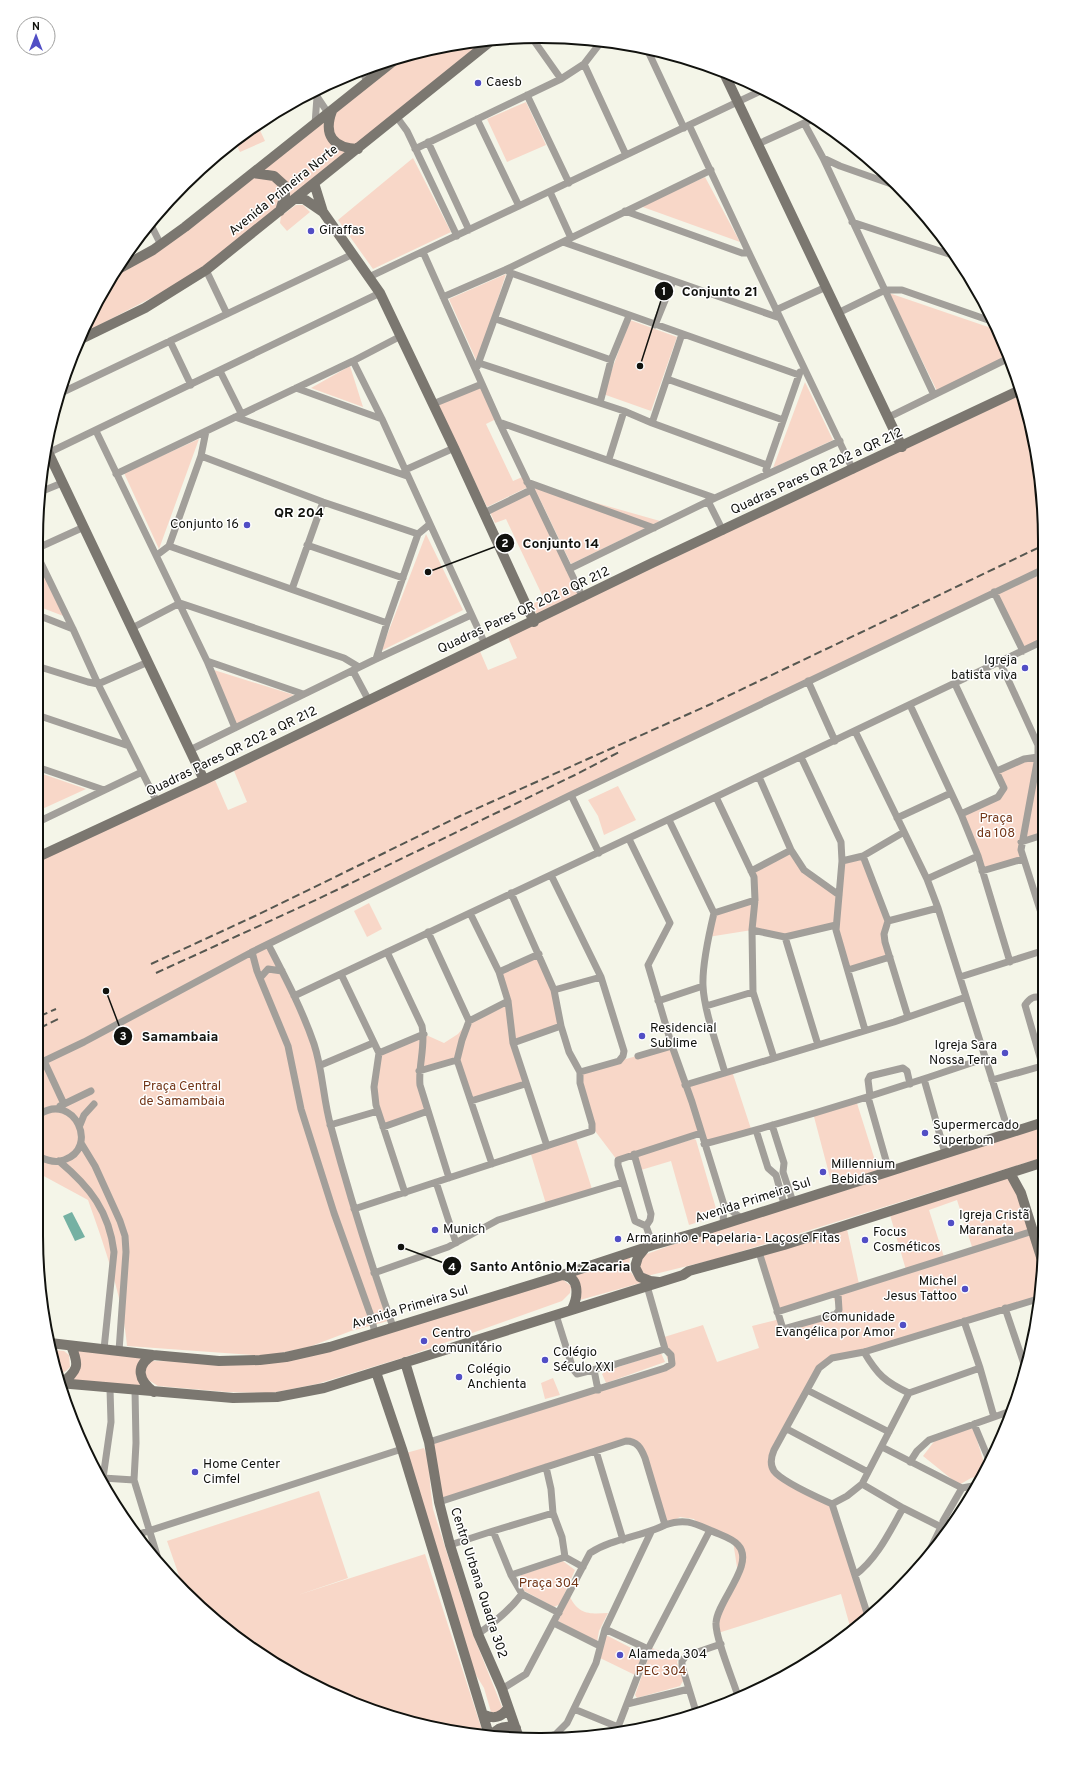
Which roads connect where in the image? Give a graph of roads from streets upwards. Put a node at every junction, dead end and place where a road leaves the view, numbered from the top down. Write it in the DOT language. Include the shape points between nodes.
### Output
graph roads {
  1 [pos="536,43"];
  2 [pos="484,46"];
  3 [pos="598,46"];
  4 [pos="650,56"];
  5 [pos="584,64"];
  6 [pos="385,68"];
  7 [pos="364,75"];
  8 [pos="561,79"];
  9 [pos="727,80"];
  10 [pos="367,82"];
  11 [pos="758,93"];
  12 [pos="527,95"];
  13 [pos="317,96"];
  14 [pos="315,97"];
  15 [pos="738,102"];
  16 [pos="330,112"];
  17 [pos="396,116"];
  18 [pos="477,119"];
  19 [pos="808,121"];
  20 [pos="804,123"];
  21 [pos="315,124"];
  22 [pos="687,127"];
  23 [pos="428,142"];
  24 [pos="758,144"];
  25 [pos="358,149"];
  26 [pos="415,149"];
  27 [pos="626,155"];
  28 [pos="823,158"];
  29 [pos="711,170"];
  30 [pos="253,173"];
  31 [pos="885,182"];
  32 [pos="314,183"];
  33 [pos="569,183"];
  34 [pos="550,192"];
  35 [pos="295,200"];
  36 [pos="519,206"];
  37 [pos="280,211"];
  38 [pos="625,211"];
  39 [pos="323,212"];
  40 [pos="852,222"];
  41 [pos="153,229"];
  42 [pos="469,230"];
  43 [pos="457,236"];
  44 [pos="571,238"];
  45 [pos="563,242"];
  46 [pos="161,245"];
  47 [pos="423,252"];
  48 [pos="946,253"];
  49 [pos="353,254"];
  50 [pos="749,254"];
  51 [pos="127,264"];
  52 [pos="206,270"];
  53 [pos="508,271"];
  54 [pos="369,277"];
  55 [pos="673,281"];
  56 [pos="826,287"];
  57 [pos="885,290"];
  58 [pos="380,293"];
  59 [pos="443,297"];
  60 [pos="776,310"];
  61 [pos="838,313"];
  62 [pos="227,314"];
  63 [pos="629,316"];
  64 [pos="780,318"];
  65 [pos="496,319"];
  66 [pos="987,320"];
  67 [pos="655,325"];
  68 [pos="682,334"];
  69 [pos="87,336"];
  70 [pos="401,336"];
  71 [pos="170,341"];
  72 [pos="611,360"];
  73 [pos="1004,360"];
  74 [pos="353,361"];
  75 [pos="478,363"];
  76 [pos="803,364"];
  77 [pos="220,371"];
  78 [pos="476,372"];
  79 [pos="799,376"];
  80 [pos="667,379"];
  81 [pos="191,384"];
  82 [pos="482,384"];
  83 [pos="296,388"];
  84 [pos="66,390"];
  85 [pos="1015,392"];
  86 [pos="934,394"];
  87 [pos="600,402"];
  88 [pos="433,404"];
  89 [pos="624,411"];
  90 [pos="238,415"];
  91 [pos="887,418"];
  92 [pos="382,419"];
  93 [pos="783,420"];
  94 [pos="499,422"];
  95 [pos="652,423"];
  96 [pos="206,430"];
  97 [pos="96,431"];
  98 [pos="840,441"];
  99 [pos="902,447"];
  100 [pos="454,448"];
  101 [pos="52,450"];
  102 [pos="201,456"];
  103 [pos="50,459"];
  104 [pos="609,459"];
  105 [pos="767,465"];
  106 [pos="854,470"];
  107 [pos="406,473"];
  108 [pos="116,474"];
  109 [pos="764,476"];
  110 [pos="527,482"];
  111 [pos="62,483"];
  112 [pos="46,490"];
  113 [pos="531,490"];
  114 [pos="712,499"];
  115 [pos="323,502"];
  116 [pos="484,513"];
  117 [pos="430,524"];
  118 [pos="84,527"];
  119 [pos="654,528"];
  120 [pos="723,531"];
  121 [pos="418,534"];
  122 [pos="307,545"];
  123 [pos="43,546"];
  124 [pos="169,546"];
  125 [pos="157,555"];
  126 [pos="43,567"];
  127 [pos="569,569"];
  128 [pos="1038,572"];
  129 [pos="403,578"];
  130 [pos="292,589"];
  131 [pos="994,592"];
  132 [pos="583,598"];
  133 [pos="180,603"];
  134 [pos="471,615"];
  135 [pos="43,617"];
  136 [pos="534,622"];
  137 [pos="387,623"];
  138 [pos="132,628"];
  139 [pos="74,629"];
  140 [pos="485,644"];
  141 [pos="1038,645"];
  142 [pos="1023,651"];
  143 [pos="376,659"];
  144 [pos="207,661"];
  145 [pos="148,662"];
  146 [pos="1000,662"];
  147 [pos="43,668"];
  148 [pos="356,669"];
  149 [pos="808,681"];
  150 [pos="98,684"];
  151 [pos="954,684"];
  152 [pos="303,694"];
  153 [pos="369,701"];
  154 [pos="910,705"];
  155 [pos="43,717"];
  156 [pos="234,728"];
  157 [pos="856,731"];
  158 [pos="835,741"];
  159 [pos="129,746"];
  160 [pos="190,750"];
  161 [pos="801,757"];
  162 [pos="1038,757"];
  163 [pos="43,769"];
  164 [pos="997,771"];
  165 [pos="142,772"];
  166 [pos="1038,776"];
  167 [pos="759,777"];
  168 [pos="204,780"];
  169 [pos="104,790"];
  170 [pos="951,793"];
  171 [pos="570,795"];
  172 [pos="716,797"];
  173 [pos="157,802"];
  174 [pos="960,814"];
  175 [pos="897,818"];
  176 [pos="43,820"];
  177 [pos="669,820"];
  178 [pos="904,832"];
  179 [pos="1038,837"];
  180 [pos="629,839"];
  181 [pos="1021,842"];
  182 [pos="791,850"];
  183 [pos="599,853"];
  184 [pos="43,855"];
  185 [pos="863,856"];
  186 [pos="978,856"];
  187 [pos="1023,859"];
  188 [pos="842,861"];
  189 [pos="751,870"];
  190 [pos="982,871"];
  191 [pos="551,875"];
  192 [pos="927,879"];
  193 [pos="511,893"];
  194 [pos="839,894"];
  195 [pos="755,900"];
  196 [pos="1038,904"];
  197 [pos="938,908"];
  198 [pos="470,913"];
  199 [pos="714,913"];
  200 [pos="888,921"];
  201 [pos="836,925"];
  202 [pos="752,930"];
  203 [pos="428,932"];
  204 [pos="785,937"];
  205 [pos="268,944"];
  206 [pos="252,952"];
  207 [pos="387,952"];
  208 [pos="1038,952"];
  209 [pos="539,954"];
  210 [pos="890,957"];
  211 [pos="1010,962"];
  212 [pos="282,970"];
  213 [pos="848,970"];
  214 [pos="499,972"];
  215 [pos="341,974"];
  216 [pos="601,977"];
  217 [pos="960,977"];
  218 [pos="260,978"];
  219 [pos="703,986"];
  220 [pos="554,990"];
  221 [pos="753,992"];
  222 [pos="294,996"];
  223 [pos="966,997"];
  224 [pos="1038,997"];
  225 [pos="508,1001"];
  226 [pos="658,1001"];
  227 [pos="706,1006"];
  228 [pos="908,1017"];
  229 [pos="469,1021"];
  230 [pos="561,1026"];
  231 [pos="865,1030"];
  232 [pos="424,1034"];
  233 [pos="374,1043"];
  234 [pos="513,1043"];
  235 [pos="818,1045"];
  236 [pos="672,1046"];
  237 [pos="1038,1051"];
  238 [pos="379,1053"];
  239 [pos="638,1056"];
  240 [pos="774,1058"];
  241 [pos="986,1058"];
  242 [pos="457,1060"];
  243 [pos="43,1062"];
  244 [pos="43,1064"];
  245 [pos="321,1065"];
  246 [pos="1038,1066"];
  247 [pos="419,1071"];
  248 [pos="580,1072"];
  249 [pos="725,1073"];
  250 [pos="924,1079"];
  251 [pos="992,1080"];
  252 [pos="525,1084"];
  253 [pos="910,1084"];
  254 [pos="685,1085"];
  255 [pos="91,1091"];
  256 [pos="869,1097"];
  257 [pos="471,1101"];
  258 [pos="64,1104"];
  259 [pos="94,1104"];
  260 [pos="53,1109"];
  261 [pos="378,1111"];
  262 [pos="428,1111"];
  263 [pos="43,1113"];
  264 [pos="1038,1124"];
  265 [pos="80,1125"];
  266 [pos="330,1125"];
  267 [pos="772,1125"];
  268 [pos="383,1126"];
  269 [pos="756,1130"];
  270 [pos="701,1133"];
  271 [pos="1009,1133"];
  272 [pos="81,1143"];
  273 [pos="704,1144"];
  274 [pos="547,1146"];
  275 [pos="945,1153"];
  276 [pos="634,1154"];
  277 [pos="43,1158"];
  278 [pos="59,1161"];
  279 [pos="492,1164"];
  280 [pos="1038,1164"];
  281 [pos="888,1171"];
  282 [pos="783,1172"];
  283 [pos="1014,1172"];
  284 [pos="776,1175"];
  285 [pos="449,1178"];
  286 [pos="436,1182"];
  287 [pos="623,1182"];
  288 [pos="405,1193"];
  289 [pos="788,1203"];
  290 [pos="724,1205"];
  291 [pos="354,1209"];
  292 [pos="741,1218"];
  293 [pos="723,1224"];
  294 [pos="646,1226"];
  295 [pos="1033,1231"];
  296 [pos="456,1243"];
  297 [pos="1038,1245"];
  298 [pos="650,1246"];
  299 [pos="759,1252"];
  300 [pos="374,1273"];
  301 [pos="560,1275"];
  302 [pos="659,1282"];
  303 [pos="647,1286"];
  304 [pos="838,1294"];
  305 [pos="1034,1300"];
  306 [pos="1005,1308"];
  307 [pos="572,1309"];
  308 [pos="777,1312"];
  309 [pos="556,1315"];
  310 [pos="964,1321"];
  311 [pos="393,1327"];
  312 [pos="375,1333"];
  313 [pos="56,1345"];
  314 [pos="71,1346"];
  315 [pos="665,1349"];
  316 [pos="104,1350"];
  317 [pos="119,1351"];
  318 [pos="864,1352"];
  319 [pos="153,1355"];
  320 [pos="1022,1359"];
  321 [pos="405,1362"];
  322 [pos="980,1368"];
  323 [pos="594,1370"];
  324 [pos="376,1372"];
  325 [pos="65,1380"];
  326 [pos="66,1384"];
  327 [pos="110,1388"];
  328 [pos="135,1390"];
  329 [pos="598,1390"];
  330 [pos="807,1390"];
  331 [pos="155,1393"];
  332 [pos="909,1393"];
  333 [pos="1005,1413"];
  334 [pos="994,1417"];
  335 [pos="974,1424"];
  336 [pos="787,1429"];
  337 [pos="889,1432"];
  338 [pos="430,1442"];
  339 [pos="882,1447"];
  340 [pos="402,1450"];
  341 [pos="596,1451"];
  342 [pos="987,1457"];
  343 [pos="910,1462"];
  344 [pos="546,1467"];
  345 [pos="868,1472"];
  346 [pos="105,1475"];
  347 [pos="134,1480"];
  348 [pos="109,1482"];
  349 [pos="862,1484"];
  350 [pos="969,1487"];
  351 [pos="962,1488"];
  352 [pos="439,1502"];
  353 [pos="832,1504"];
  354 [pos="903,1508"];
  355 [pos="553,1513"];
  356 [pos="942,1524"];
  357 [pos="945,1524"];
  358 [pos="665,1525"];
  359 [pos="710,1530"];
  360 [pos="149,1531"];
  361 [pos="493,1531"];
  362 [pos="651,1532"];
  363 [pos="142,1533"];
  364 [pos="936,1536"];
  365 [pos="623,1540"];
  366 [pos="450,1544"];
  367 [pos="155,1550"];
  368 [pos="565,1557"];
  369 [pos="582,1567"];
  370 [pos="511,1574"];
  371 [pos="855,1575"];
  372 [pos="522,1594"];
  373 [pos="867,1612"];
  374 [pos="559,1613"];
  375 [pos="554,1623"];
  376 [pos="605,1629"];
  377 [pos="478,1634"];
  378 [pos="721,1644"];
  379 [pos="600,1646"];
  380 [pos="648,1649"];
  381 [pos="502,1689"];
  382 [pos="689,1689"];
  383 [pos="737,1692"];
  384 [pos="627,1704"];
  385 [pos="508,1708"];
  386 [pos="695,1708"];
  387 [pos="574,1709"];
  388 [pos="482,1714"];
  389 [pos="620,1726"];
  390 [pos="614,1727"];
  391 [pos="488,1730"];
  392 [pos="495,1731"];
  393 [pos="515,1732"];
  394 [pos="558,1732"];
  395 [pos="517,1733"];
  1 -- 8 [label="street"];
  2 -- 17 [label="street, Avenida Primeira Norte"];
  3 -- 5 [label="street"];
  4 -- 22 [label="street"];
  5 -- 8 [label="street"];
  5 -- 27 [label="street"];
  6 -- 10 [label="street"];
  7 -- 10 [label="street"];
  8 -- 12 [label="street"];
  9 -- 15 [label="street"];
  10 -- 16 [label="street"];
  11 -- 15 [label="street"];
  12 -- 18 [label="street"];
  12 -- 33 [label="street"];
  13 -- 16 [label="street"];
  14 -- 21 [label="street"];
  15 -- 22 [label="street"];
  15 -- 24 [label="street"];
  16 -- 21 [label="street"];
  16 -- 25 [label="street" via="328,122 331,138 341,147"];
  17 -- 25 [label="street, Avenida Primeira Norte"];
  17 -- 26 [label="street" via="407,131"];
  18 -- 23 [label="street"];
  18 -- 36 [label="street"];
  19 -- 20 [label="street"];
  20 -- 24 [label="street"];
  20 -- 28 [label="street"];
  21 -- 30 [label="street"];
  22 -- 27 [label="street"];
  22 -- 29 [label="street"];
  23 -- 26 [label="street"];
  23 -- 42 [label="street"];
  24 -- 56 [label="street"];
  25 -- 32 [label="street, Avenida Primeira Norte"];
  26 -- 43 [label="street"];
  27 -- 33 [label="street"];
  28 -- 31 [label="street"];
  28 -- 40 [label="street"];
  29 -- 38 [label="street"];
  29 -- 50 [label="street"];
  30 -- 37 [label="street" via="274,176 285,186"];
  30 -- 46 [label="street"];
  32 -- 35 [label="street, Avenida Primeira Norte"];
  32 -- 39 [label="street"];
  33 -- 34 [label="street"];
  34 -- 36 [label="street"];
  34 -- 44 [label="street"];
  35 -- 37 [label="street, Avenida Primeira Norte"];
  35 -- 39 [label="street" via="304,200"];
  36 -- 42 [label="street"];
  37 -- 52 [label="street, Avenida Primeira Norte"];
  38 -- 44 [label="street"];
  38 -- 50 [label="street"];
  39 -- 49 [label="street"];
  40 -- 48 [label="street"];
  40 -- 57 [label="street"];
  41 -- 46 [label="street"];
  42 -- 43 [label="street"];
  43 -- 47 [label="street"];
  44 -- 45 [label="street"];
  45 -- 53 [label="street"];
  45 -- 55 [label="street"];
  46 -- 51 [label="street"];
  47 -- 54 [label="street"];
  47 -- 59 [label="street"];
  49 -- 54 [label="street"];
  49 -- 62 [label="street"];
  50 -- 60 [label="street"];
  52 -- 62 [label="street"];
  52 -- 69 [label="street, Avenida Primeira Norte" via="145,308"];
  53 -- 59 [label="street"];
  53 -- 63 [label="street"];
  53 -- 65 [label="street"];
  54 -- 58 [label="street"];
  55 -- 64 [label="street"];
  55 -- 67 [label="street"];
  56 -- 60 [label="street"];
  56 -- 61 [label="street"];
  57 -- 61 [label="street"];
  57 -- 66 [label="street" via="902,290"];
  57 -- 86 [label="street"];
  58 -- 70 [label="street"];
  58 -- 77 [label="street"];
  59 -- 78 [label="street"];
  60 -- 64 [label="street"];
  61 -- 91 [label="street"];
  62 -- 71 [label="street"];
  63 -- 67 [label="street"];
  63 -- 72 [label="street"];
  64 -- 76 [label="street"];
  65 -- 72 [label="street"];
  65 -- 75 [label="street"];
  67 -- 68 [label="street"];
  68 -- 79 [label="street"];
  68 -- 80 [label="street"];
  70 -- 74 [label="street"];
  70 -- 88 [label="street"];
  71 -- 81 [label="street"];
  71 -- 84 [label="street"];
  72 -- 87 [label="street"];
  73 -- 86 [label="street"];
  74 -- 83 [label="street"];
  74 -- 92 [label="street"];
  75 -- 78 [label="street"];
  75 -- 87 [label="street"];
  76 -- 79 [label="street"];
  76 -- 98 [label="street"];
  77 -- 81 [label="street"];
  77 -- 90 [label="street"];
  78 -- 82 [label="street"];
  79 -- 93 [label="street"];
  80 -- 93 [label="street"];
  80 -- 95 [label="street"];
  81 -- 97 [label="street"];
  82 -- 88 [label="street"];
  82 -- 94 [label="street"];
  83 -- 90 [label="street"];
  83 -- 92 [label="street"];
  85 -- 99 [label="street, Quadras Pares QR 202 a QR 212"];
  86 -- 91 [label="street"];
  87 -- 89 [label="street"];
  88 -- 100 [label="street"];
  89 -- 95 [label="street"];
  89 -- 104 [label="street"];
  90 -- 96 [label="street"];
  90 -- 107 [label="street"];
  91 -- 99 [label="street"];
  92 -- 107 [label="street"];
  93 -- 105 [label="street"];
  94 -- 104 [label="street"];
  94 -- 110 [label="street"];
  95 -- 105 [label="street"];
  96 -- 102 [label="street"];
  96 -- 108 [label="street"];
  97 -- 101 [label="street"];
  97 -- 108 [label="street"];
  98 -- 106 [label="street"];
  98 -- 109 [label="street"];
  99 -- 106 [label="street, Quadras Pares QR 202 a QR 212"];
  100 -- 107 [label="street"];
  100 -- 116 [label="street"];
  102 -- 115 [label="street"];
  102 -- 124 [label="street"];
  103 -- 111 [label="street"];
  104 -- 114 [label="street"];
  105 -- 109 [label="street"];
  106 -- 120 [label="street, Quadras Pares QR 202 a QR 212"];
  107 -- 117 [label="street"];
  108 -- 125 [label="street"];
  109 -- 114 [label="street"];
  110 -- 113 [label="street"];
  110 -- 119 [label="street"];
  111 -- 112 [label="street"];
  111 -- 118 [label="street"];
  113 -- 116 [label="street"];
  113 -- 127 [label="street"];
  114 -- 119 [label="street"];
  114 -- 120 [label="street"];
  115 -- 121 [label="street"];
  115 -- 122 [label="street"];
  116 -- 136 [label="street"];
  117 -- 121 [label="street"];
  117 -- 134 [label="street"];
  118 -- 123 [label="street"];
  118 -- 138 [label="street"];
  119 -- 127 [label="street"];
  120 -- 132 [label="street, Quadras Pares QR 202 a QR 212"];
  121 -- 129 [label="street"];
  122 -- 129 [label="street"];
  122 -- 130 [label="street"];
  124 -- 125 [label="street"];
  124 -- 130 [label="street"];
  125 -- 133 [label="street"];
  126 -- 139 [label="street"];
  127 -- 132 [label="street"];
  128 -- 131 [label="street"];
  129 -- 137 [label="street"];
  130 -- 137 [label="street"];
  131 -- 142 [label="street"];
  131 -- 149 [label="street"];
  132 -- 136 [label="street, Quadras Pares QR 202 a QR 212"];
  133 -- 138 [label="street"];
  133 -- 144 [label="street"];
  133 -- 148 [label="street" via="344,658"];
  134 -- 140 [label="street"];
  134 -- 143 [label="street"];
  135 -- 139 [label="street"];
  136 -- 140 [label="street, Quadras Pares QR 202 a QR 212"];
  137 -- 143 [label="street"];
  138 -- 145 [label="street"];
  139 -- 150 [label="street"];
  140 -- 153 [label="street, Quadras Pares QR 202 a QR 212"];
  141 -- 142 [label="street"];
  142 -- 146 [label="street"];
  143 -- 148 [label="street"];
  144 -- 152 [label="street"];
  144 -- 156 [label="street"];
  145 -- 150 [label="street"];
  145 -- 160 [label="street"];
  146 -- 151 [label="street"];
  146 -- 162 [label="street" via="1037,739"];
  147 -- 150 [label="street"];
  148 -- 152 [label="street"];
  148 -- 153 [label="street"];
  149 -- 158 [label="street"];
  149 -- 171 [label="street"];
  150 -- 159 [label="street"];
  151 -- 154 [label="street"];
  151 -- 164 [label="street"];
  152 -- 156 [label="street"];
  153 -- 168 [label="street, Quadras Pares QR 202 a QR 212"];
  154 -- 157 [label="street"];
  154 -- 170 [label="street"];
  155 -- 159 [label="street"];
  156 -- 160 [label="street"];
  157 -- 158 [label="street"];
  157 -- 175 [label="street"];
  158 -- 161 [label="street"];
  159 -- 165 [label="street"];
  160 -- 168 [label="street"];
  161 -- 167 [label="street"];
  161 -- 188 [label="street" via="838,833"];
  162 -- 164 [label="street" via="1024,759"];
  163 -- 169 [label="street"];
  164 -- 174 [label="street" via="1004,788 1000,795"];
  165 -- 169 [label="street"];
  165 -- 173 [label="street"];
  166 -- 181 [label="street"];
  167 -- 172 [label="street"];
  167 -- 182 [label="street"];
  168 -- 173 [label="street, Quadras Pares QR 202 a QR 212"];
  169 -- 176 [label="street"];
  170 -- 174 [label="street"];
  170 -- 175 [label="street"];
  171 -- 183 [label="street"];
  171 -- 205 [label="street"];
  172 -- 177 [label="street"];
  172 -- 189 [label="street"];
  173 -- 184 [label="street, Quadras Pares QR 202 a QR 212"];
  174 -- 186 [label="street"];
  175 -- 178 [label="street"];
  177 -- 180 [label="street"];
  177 -- 199 [label="street"];
  178 -- 185 [label="street"];
  178 -- 192 [label="street"];
  179 -- 181 [label="street"];
  180 -- 183 [label="street"];
  180 -- 226 [label="street" via="670,923 648,965"];
  181 -- 187 [label="street"];
  182 -- 189 [label="street"];
  182 -- 194 [label="street" via="804,870"];
  183 -- 191 [label="street"];
  185 -- 188 [label="street"];
  185 -- 200 [label="street"];
  186 -- 190 [label="street"];
  186 -- 192 [label="street"];
  187 -- 190 [label="street"];
  187 -- 196 [label="street"];
  188 -- 194 [label="street"];
  189 -- 195 [label="street" via="755,883"];
  190 -- 211 [label="street"];
  191 -- 193 [label="street"];
  191 -- 216 [label="street"];
  192 -- 197 [label="street"];
  193 -- 198 [label="street"];
  193 -- 209 [label="street"];
  194 -- 201 [label="street"];
  195 -- 199 [label="street"];
  195 -- 202 [label="street"];
  197 -- 200 [label="street"];
  197 -- 217 [label="street"];
  198 -- 203 [label="street"];
  198 -- 214 [label="street"];
  199 -- 219 [label="street" via="708,937"];
  200 -- 210 [label="street" via="884,938"];
  201 -- 204 [label="street"];
  201 -- 213 [label="street"];
  202 -- 204 [label="street"];
  202 -- 221 [label="street"];
  203 -- 207 [label="street"];
  203 -- 229 [label="street"];
  204 -- 235 [label="street"];
  205 -- 206 [label="street"];
  205 -- 212 [label="street"];
  206 -- 218 [label="street"];
  206 -- 243 [label="street"];
  207 -- 215 [label="street"];
  207 -- 232 [label="street" via="420,1019"];
  208 -- 211 [label="street"];
  209 -- 214 [label="street"];
  209 -- 220 [label="street"];
  210 -- 213 [label="street"];
  210 -- 228 [label="street"];
  211 -- 217 [label="street"];
  212 -- 218 [label="street" via="268,969"];
  212 -- 222 [label="street"];
  213 -- 231 [label="street"];
  214 -- 225 [label="street"];
  215 -- 222 [label="street"];
  215 -- 233 [label="street"];
  216 -- 220 [label="street"];
  216 -- 248 [label="street" via="623,1056 619,1061"];
  217 -- 223 [label="street"];
  218 -- 312 [label="street" via="288,1046 301,1109"];
  219 -- 226 [label="street"];
  219 -- 227 [label="street"];
  220 -- 230 [label="street"];
  221 -- 227 [label="street"];
  221 -- 240 [label="street"];
  222 -- 245 [label="street"];
  223 -- 228 [label="street"];
  223 -- 241 [label="street"];
  224 -- 237 [label="street" via="1032,998 1025,1004"];
  225 -- 229 [label="street"];
  225 -- 234 [label="street"];
  226 -- 236 [label="street"];
  227 -- 249 [label="street"];
  228 -- 231 [label="street"];
  229 -- 242 [label="street"];
  230 -- 234 [label="street"];
  230 -- 248 [label="street" via="569,1052"];
  231 -- 235 [label="street"];
  232 -- 238 [label="street"];
  232 -- 247 [label="street"];
  233 -- 238 [label="street"];
  233 -- 245 [label="street"];
  234 -- 252 [label="street"];
  235 -- 240 [label="street"];
  236 -- 239 [label="street"];
  236 -- 254 [label="street"];
  238 -- 261 [label="street" via="374,1087"];
  240 -- 249 [label="street"];
  241 -- 250 [label="street"];
  241 -- 251 [label="street"];
  242 -- 247 [label="street"];
  242 -- 257 [label="street"];
  244 -- 258 [label="street"];
  245 -- 266 [label="street"];
  246 -- 251 [label="street"];
  247 -- 262 [label="street" via="420,1085"];
  248 -- 274 [label="street" via="580,1083 592,1131"];
  249 -- 254 [label="street"];
  250 -- 253 [label="street"];
  250 -- 275 [label="street"];
  251 -- 271 [label="street"];
  252 -- 257 [label="street"];
  252 -- 274 [label="street"];
  253 -- 256 [label="street"];
  253 -- 256 [label="street" via="908,1071 904,1068 870,1076"];
  254 -- 270 [label="street"];
  255 -- 258 [label="street"];
  256 -- 267 [label="street"];
  256 -- 281 [label="street"];
  257 -- 279 [label="street"];
  258 -- 260 [label="street"];
  259 -- 265 [label="street" via="84,1115"];
  260 -- 263 [label="street"];
  260 -- 265 [label="street" via="69,1113"];
  261 -- 266 [label="street"];
  261 -- 268 [label="street"];
  262 -- 268 [label="street"];
  262 -- 285 [label="street"];
  264 -- 271 [label="street, Avenida Primeira Sul"];
  265 -- 272 [label="street"];
  266 -- 291 [label="street"];
  267 -- 269 [label="street"];
  267 -- 282 [label="street" via="784,1163"];
  268 -- 288 [label="street"];
  269 -- 273 [label="street"];
  269 -- 284 [label="street" via="768,1168"];
  270 -- 273 [label="street"];
  270 -- 276 [label="street"];
  271 -- 275 [label="street, Avenida Primeira Sul"];
  272 -- 278 [label="street" via="73,1155"];
  272 -- 317 [label="street" via="95,1166 125,1236"];
  273 -- 290 [label="street"];
  274 -- 279 [label="street"];
  275 -- 281 [label="street, Avenida Primeira Sul"];
  276 -- 287 [label="street" via="618,1161"];
  276 -- 294 [label="street" via="651,1214"];
  277 -- 278 [label="street"];
  278 -- 316 [label="street" via="82,1182 97,1202 112,1238 114,1252"];
  279 -- 285 [label="street"];
  280 -- 283 [label="street"];
  281 -- 289 [label="street, Avenida Primeira Sul"];
  282 -- 284 [label="street"];
  282 -- 289 [label="street"];
  283 -- 295 [label="street"];
  283 -- 299 [label="street"];
  284 -- 289 [label="street"];
  285 -- 286 [label="street"];
  286 -- 288 [label="street"];
  286 -- 296 [label="street"];
  287 -- 294 [label="street" via="635,1220"];
  287 -- 296 [label="street" via="498,1220"];
  288 -- 291 [label="street"];
  289 -- 292 [label="street, Avenida Primeira Sul"];
  290 -- 292 [label="street"];
  290 -- 293 [label="street"];
  291 -- 300 [label="street"];
  292 -- 293 [label="street, Avenida Primeira Sul"];
  293 -- 298 [label="street, Avenida Primeira Sul"];
  294 -- 298 [label="street"];
  295 -- 297 [label="street"];
  295 -- 304 [label="street"];
  296 -- 300 [label="street"];
  298 -- 301 [label="street, Avenida Primeira Sul"];
  298 -- 302 [label="street" via="638,1257 635,1267 640,1277"];
  299 -- 302 [label="street"];
  299 -- 308 [label="street"];
  300 -- 311 [label="street"];
  301 -- 307 [label="street" via="568,1277 576,1287 577,1296"];
  301 -- 311 [label="street, Avenida Primeira Sul"];
  302 -- 303 [label="street"];
  303 -- 307 [label="street"];
  303 -- 315 [label="street"];
  304 -- 308 [label="street"];
  304 -- 308 [label="street" via="838,1312 830,1316 784,1329"];
  305 -- 306 [label="street"];
  306 -- 310 [label="street"];
  306 -- 320 [label="street"];
  307 -- 309 [label="street"];
  309 -- 321 [label="street"];
  309 -- 323 [label="street" via="574,1371 579,1374"];
  310 -- 318 [label="street"];
  310 -- 322 [label="street"];
  311 -- 312 [label="street, Avenida Primeira Sul"];
  312 -- 319 [label="street, Avenida Primeira Sul" via="310,1352 260,1360 219,1361"];
  313 -- 314 [label="street, Avenida Primeira Sul"];
  314 -- 316 [label="street, Avenida Primeira Sul"];
  314 -- 325 [label="street" via="77,1366"];
  315 -- 323 [label="street"];
  315 -- 329 [label="street" via="671,1355 670,1366"];
  316 -- 317 [label="street, Avenida Primeira Sul"];
  317 -- 319 [label="street, Avenida Primeira Sul"];
  318 -- 330 [label="street" via="826,1361 819,1368"];
  318 -- 332 [label="street" via="879,1375 891,1385"];
  319 -- 331 [label="street" via="144,1362 141,1372 145,1384"];
  321 -- 324 [label="street"];
  321 -- 338 [label="street, Centro Urbana Quadra 302"];
  322 -- 332 [label="street"];
  322 -- 334 [label="street"];
  323 -- 329 [label="street"];
  324 -- 331 [label="street" via="324,1388 277,1397 233,1398"];
  324 -- 340 [label="street"];
  326 -- 327 [label="street"];
  327 -- 328 [label="street"];
  327 -- 346 [label="street" via="112,1422"];
  328 -- 331 [label="street"];
  328 -- 347 [label="street"];
  329 -- 338 [label="street"];
  330 -- 336 [label="street"];
  330 -- 337 [label="street"];
  332 -- 337 [label="street"];
  333 -- 334 [label="street"];
  334 -- 335 [label="street"];
  335 -- 342 [label="street"];
  335 -- 343 [label="street" via="929,1440"];
  336 -- 345 [label="street"];
  336 -- 353 [label="street" via="771,1457 774,1471 781,1478"];
  337 -- 339 [label="street"];
  338 -- 352 [label="street, Centro Urbana Quadra 302"];
  339 -- 343 [label="street"];
  339 -- 345 [label="street"];
  340 -- 360 [label="street"];
  340 -- 388 [label="street"];
  341 -- 344 [label="street"];
  341 -- 358 [label="street" via="626,1441 634,1442 638,1446 650,1472"];
  341 -- 365 [label="street"];
  343 -- 351 [label="street"];
  344 -- 352 [label="street"];
  344 -- 355 [label="street"];
  345 -- 349 [label="street"];
  347 -- 348 [label="street"];
  347 -- 360 [label="street"];
  349 -- 353 [label="street"];
  349 -- 354 [label="street"];
  350 -- 351 [label="street"];
  351 -- 356 [label="street"];
  352 -- 366 [label="street, Centro Urbana Quadra 302"];
  353 -- 371 [label="street"];
  354 -- 356 [label="street"];
  354 -- 371 [label="street" via="879,1550"];
  355 -- 361 [label="street"];
  355 -- 368 [label="street" via="562,1537"];
  356 -- 357 [label="street"];
  356 -- 364 [label="street"];
  358 -- 359 [label="street" via="681,1521"];
  358 -- 362 [label="street"];
  359 -- 378 [label="street" via="733,1541 740,1548 743,1557 741,1568 716,1619"];
  359 -- 380 [label="street"];
  360 -- 363 [label="street"];
  360 -- 367 [label="street"];
  361 -- 366 [label="street"];
  361 -- 370 [label="street"];
  362 -- 365 [label="street"];
  362 -- 376 [label="street"];
  365 -- 369 [label="street" via="604,1545 590,1553"];
  366 -- 377 [label="street, Centro Urbana Quadra 302"];
  368 -- 369 [label="street"];
  368 -- 370 [label="street"];
  369 -- 374 [label="street"];
  370 -- 372 [label="street"];
  371 -- 373 [label="street"];
  372 -- 374 [label="street"];
  372 -- 377 [label="street" via="511,1608"];
  374 -- 375 [label="street"];
  375 -- 379 [label="street"];
  375 -- 381 [label="street" via="526,1674"];
  376 -- 379 [label="street"];
  376 -- 380 [label="street"];
  377 -- 381 [label="street, Centro Urbana Quadra 302"];
  378 -- 382 [label="street" via="684,1658 682,1666"];
  378 -- 383 [label="street"];
  379 -- 387 [label="street" via="596,1664"];
  380 -- 384 [label="street"];
  381 -- 385 [label="street, Centro Urbana Quadra 302"];
  382 -- 384 [label="street"];
  382 -- 386 [label="street"];
  384 -- 389 [label="street"];
  385 -- 388 [label="street" via="499,1716"];
  385 -- 395 [label="street, Centro Urbana Quadra 302"];
  387 -- 390 [label="street"];
  387 -- 394 [label="street"];
  388 -- 391 [label="street"];
  392 -- 393 [label="street" via="503,1727"];
}
